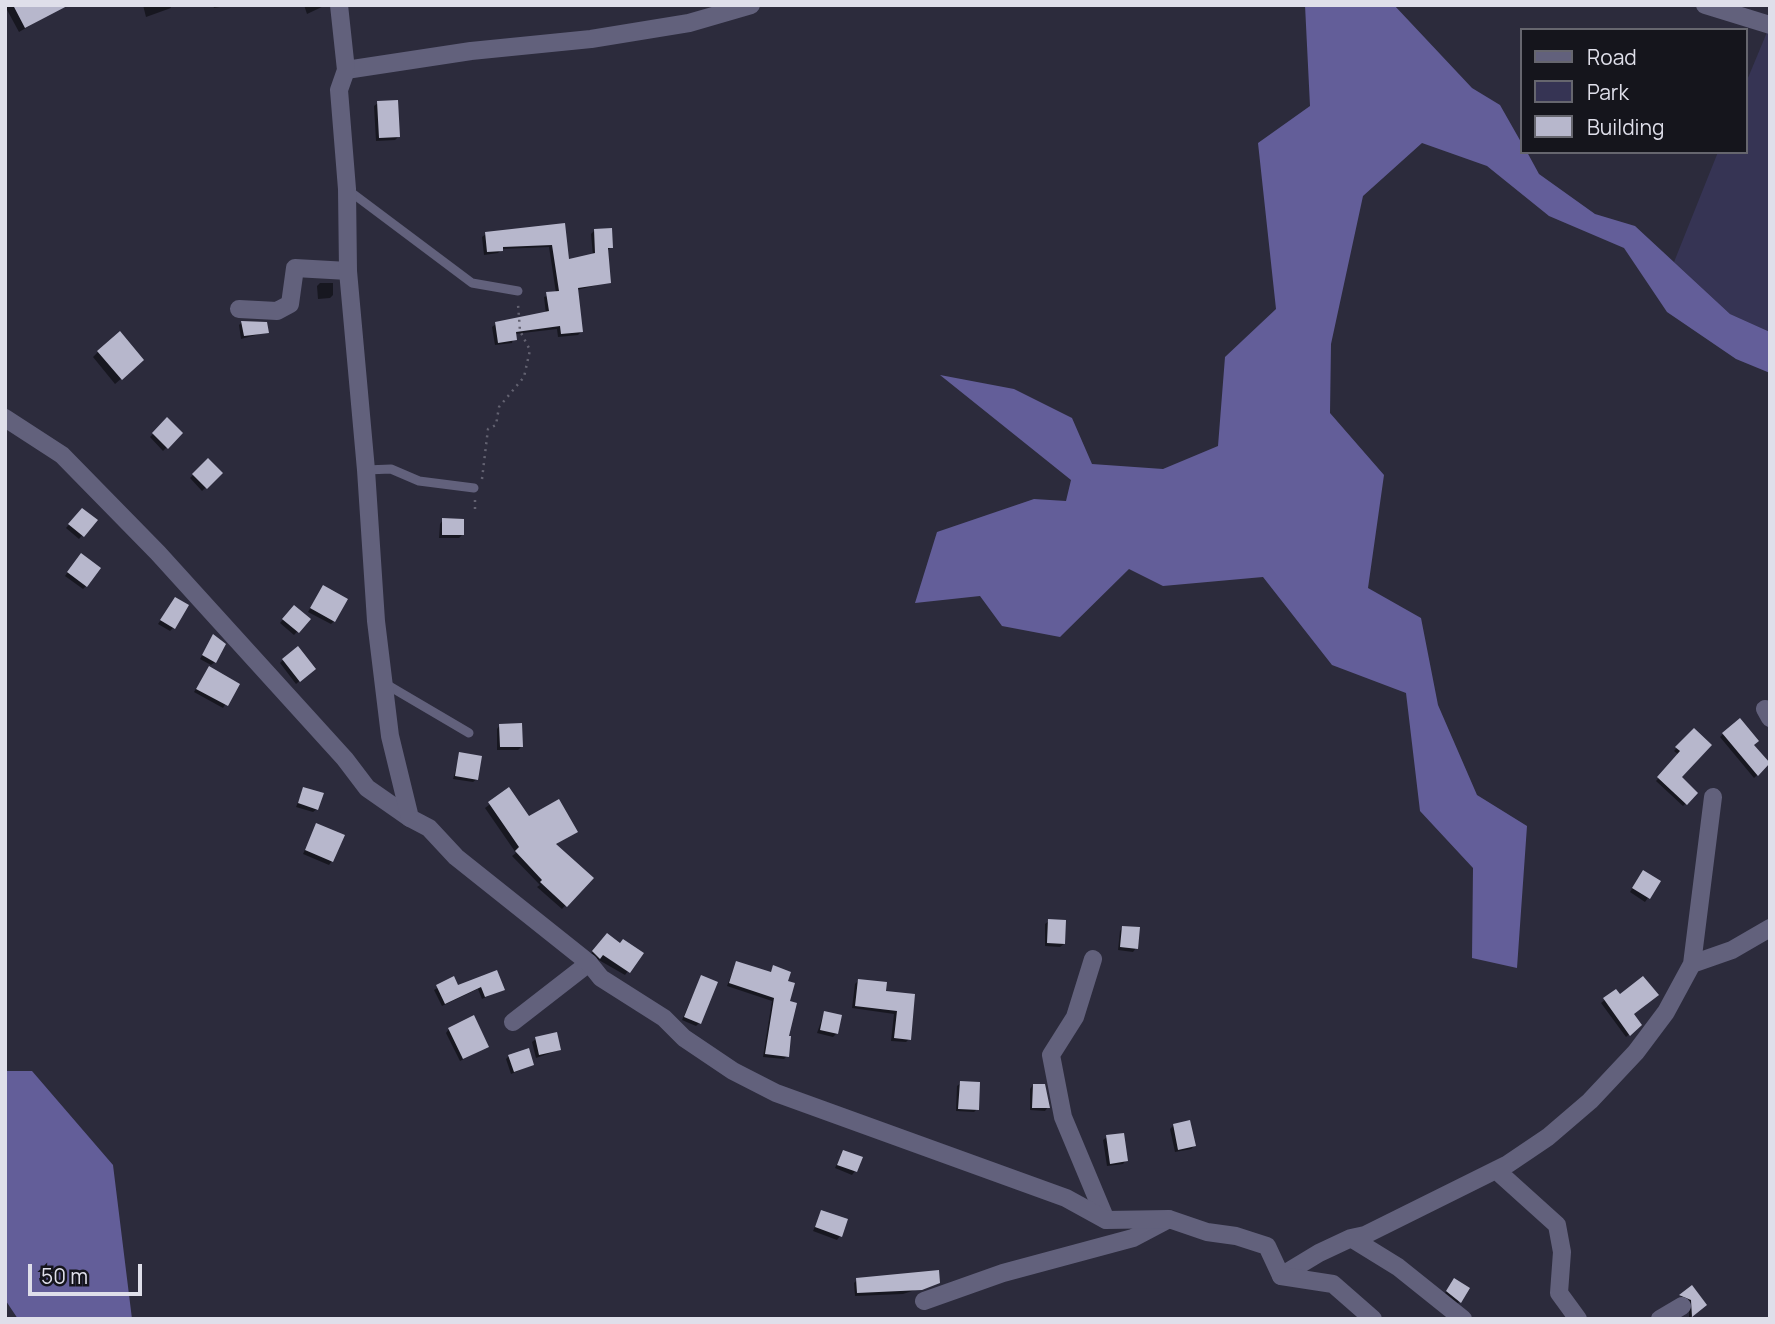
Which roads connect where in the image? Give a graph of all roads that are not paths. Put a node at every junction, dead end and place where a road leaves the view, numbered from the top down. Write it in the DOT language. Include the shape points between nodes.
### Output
graph roads {
  1 [pos="339,5"];
  2 [pos="751,5"];
  3 [pos="1705,5"];
  4 [pos="1770,25"];
  5 [pos="346,70"];
  6 [pos="347,190"];
  7 [pos="348,271"];
  8 [pos="518,291"];
  9 [pos="239,309"];
  10 [pos="5,418"];
  11 [pos="366,470"];
  12 [pos="474,488"];
  13 [pos="384,684"];
  14 [pos="469,733"];
  15 [pos="1713,797"];
  16 [pos="410,818"];
  17 [pos="1770,928"];
  18 [pos="1093,959"];
  19 [pos="589,963"];
  20 [pos="1692,964"];
  21 [pos="513,1022"];
  22 [pos="1496,1170"];
  23 [pos="1170,1219"];
  24 [pos="1106,1220"];
  25 [pos="1351,1238"];
  26 [pos="1281,1276"];
  27 [pos="924,1301"];
  28 [pos="1682,1306"];
  29 [pos="1373,1319"];
  30 [pos="1463,1319"];
  31 [pos="1578,1319"];
  32 [pos="1660,1319"];
  1 -- 5 [label="street"];
  2 -- 5 [label="street" via="689,23 591,39"];
  3 -- 4 [label="street"];
  5 -- 6 [label="street" via="339,90"];
  6 -- 7 [label="street"];
  6 -- 8 [label="lane" via="472,283"];
  7 -- 9 [label="street" via="295,268 290,304 277,311"];
  7 -- 11 [label="street"];
  10 -- 16 [label="street" via="62,455 158,553 367,788"];
  11 -- 12 [label="lane" via="391,468 419,481"];
  11 -- 13 [label="street"];
  13 -- 14 [label="lane"];
  13 -- 16 [label="street" via="390,736"];
  15 -- 20 [label="street"];
  16 -- 19 [label="street" via="429,828 456,857"];
  17 -- 20 [label="street" via="1732,950"];
  18 -- 24 [label="street" via="1075,1017 1051,1055 1063,1116"];
  19 -- 21 [label="street"];
  19 -- 24 [label="street" via="601,978 664,1018 715,1060 776,1093 1066,1198"];
  20 -- 22 [label="street" via="1666,1012 1590,1101 1548,1137"];
  22 -- 25 [label="street"];
  22 -- 31 [label="street" via="1557,1225 1562,1252 1559,1293"];
  23 -- 24 [label="street"];
  23 -- 26 [label="street" via="1267,1246"];
  23 -- 27 [label="street" via="1133,1238 1003,1273"];
  25 -- 26 [label="street"];
  25 -- 30 [label="street" via="1398,1267"];
  26 -- 29 [label="street" via="1334,1284"];
  28 -- 32 [label="street"];
}
